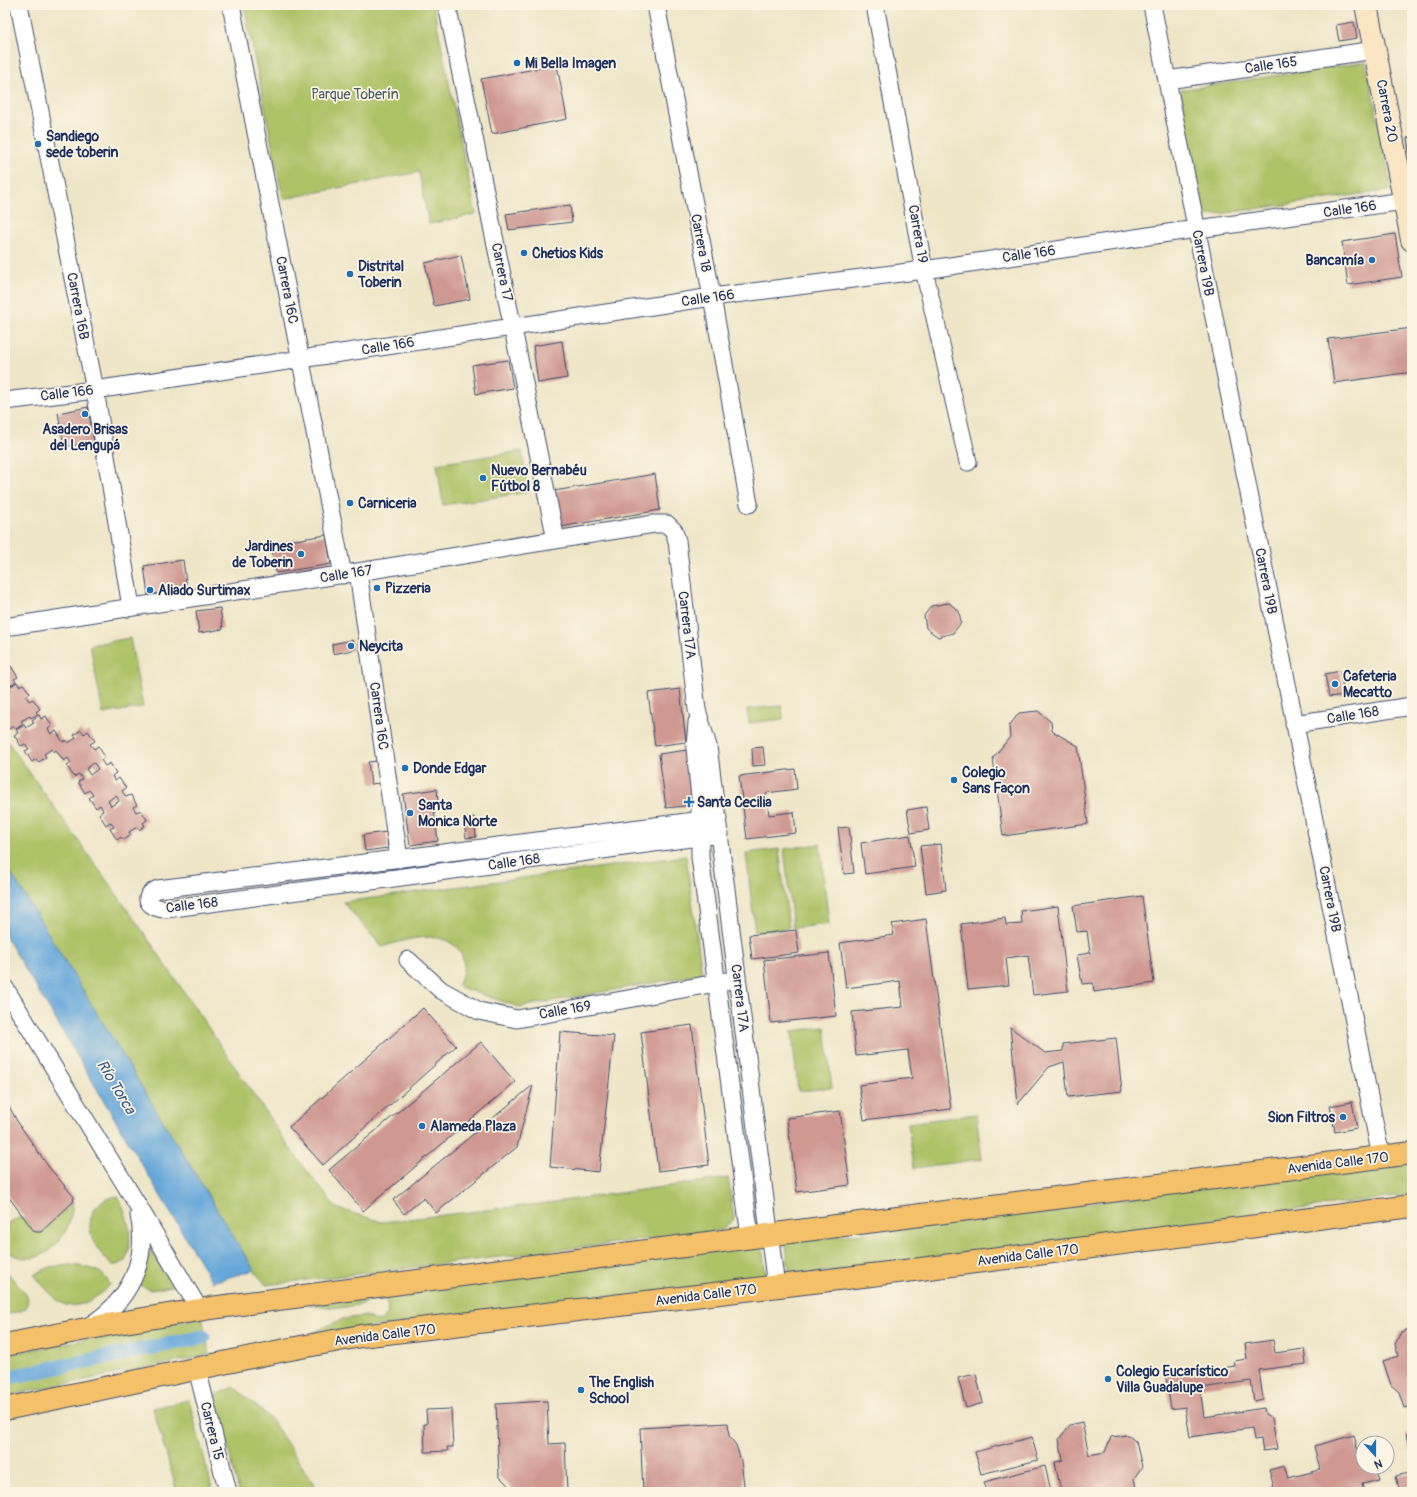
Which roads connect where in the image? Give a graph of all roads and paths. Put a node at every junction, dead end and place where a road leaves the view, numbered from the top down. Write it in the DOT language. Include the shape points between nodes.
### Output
graph roads {
  1 [pos="19,5"];
  2 [pos="231,5"];
  3 [pos="447,5"];
  4 [pos="656,5"];
  5 [pos="875,5"];
  6 [pos="1152,5"];
  7 [pos="1366,5"];
  8 [pos="1375,50"];
  9 [pos="1167,80"];
  10 [pos="1408,201"];
  11 [pos="1197,229"];
  12 [pos="1412,240"];
  13 [pos="924,270"];
  14 [pos="712,298"];
  15 [pos="513,327"];
  16 [pos="301,359"];
  17 [pos="95,390"];
  18 [pos="5,401"];
  19 [pos="968,462"];
  20 [pos="748,504"];
  21 [pos="556,540"];
  22 [pos="677,541"];
  23 [pos="351,574"];
  24 [pos="131,607"];
  25 [pos="5,627"];
  26 [pos="1412,706"];
  27 [pos="697,710"];
  28 [pos="1294,724"];
  29 [pos="718,818"];
  30 [pos="700,819"];
  31 [pos="720,834"];
  32 [pos="700,837"];
  33 [pos="399,859"];
  34 [pos="408,960"];
  35 [pos="738,980"];
  36 [pos="717,983"];
  37 [pos="5,988"];
  38 [pos="1412,1153"];
  39 [pos="1381,1157"];
  40 [pos="134,1199"];
  41 [pos="1412,1206"];
  42 [pos="760,1236"];
  43 [pos="776,1287"];
  44 [pos="199,1309"];
  45 [pos="85,1329"];
  46 [pos="5,1345"];
  47 [pos="197,1369"];
  48 [pos="5,1409"];
  49 [pos="228,1492"];
  1 -- 17 [label="street, Carrera 16B"];
  2 -- 16 [label="street, Carrera 16C"];
  3 -- 15 [label="street, Carrera 17"];
  4 -- 14 [label="street, Carrera 18"];
  5 -- 13 [label="street, Carrera 19"];
  6 -- 9 [label="street, Carrera 19B"];
  7 -- 8 [label="main road, Carrera 20"];
  8 -- 9 [label="street, Calle 165"];
  8 -- 10 [label="main road, Carrera 20"];
  9 -- 11 [label="street, Carrera 19B"];
  10 -- 11 [label="street, Calle 166"];
  10 -- 12 [label="main road, Carrera 20"];
  11 -- 13 [label="street, Calle 166"];
  11 -- 28 [label="street, Carrera 19B"];
  13 -- 14 [label="street, Calle 166"];
  13 -- 19 [label="street, Carrera 19"];
  14 -- 15 [label="street, Calle 166"];
  14 -- 20 [label="street, Carrera 18"];
  15 -- 16 [label="street, Calle 166"];
  15 -- 21 [label="street, Carrera 17"];
  16 -- 17 [label="street, Calle 166"];
  16 -- 23 [label="street, Carrera 16C"];
  17 -- 18 [label="street, Calle 166"];
  17 -- 24 [label="street, Carrera 16B"];
  21 -- 22 [label="street, Calle 167" via="667,524 674,531"];
  21 -- 23 [label="street, Calle 167"];
  22 -- 27 [label="street, Carrera 17A"];
  23 -- 24 [label="street, Calle 167"];
  23 -- 33 [label="street, Carrera 16C"];
  24 -- 25 [label="street, Calle 167"];
  26 -- 28 [label="street, Calle 168"];
  27 -- 29 [label="street, Carrera 17A" via="708,746"];
  27 -- 30 [label="street, Carrera 17A" via="695,748"];
  28 -- 39 [label="street, Carrera 19B"];
  29 -- 30 [label="street, Calle 168"];
  29 -- 31 [label="street, Carrera 17A"];
  30 -- 32 [label="street, Carrera 17A"];
  30 -- 33 [label="street, Calle 168"];
  31 -- 32 [label="street, Calle 168"];
  31 -- 35 [label="street, Carrera 17A"];
  32 -- 33 [label="street, Calle 168" via="166,909 157,909 149,901 149,896 158,890"];
  32 -- 36 [label="street, Carrera 17A" via="700,857"];
  34 -- 36 [label="street, Calle 169" via="442,990 479,1011 517,1019"];
  35 -- 36 [label="street, Calle 169"];
  35 -- 42 [label="street, Carrera 17A"];
  36 -- 42 [label="street, Carrera 17A"];
  37 -- 40 [label="street"];
  38 -- 39 [label="main road, Avenida Calle 170"];
  39 -- 42 [label="main road, Avenida Calle 170"];
  40 -- 44 [label="street"];
  40 -- 45 [label="street" via="140,1217 142,1236 135,1274 112,1310"];
  41 -- 43 [label="main road, Avenida Calle 170"];
  42 -- 43 [label="street, Carrera 17A"];
  42 -- 44 [label="main road, Avenida Calle 170"];
  43 -- 47 [label="main road, Avenida Calle 170" via="361,1336"];
  44 -- 45 [label="main road, Avenida Calle 170"];
  45 -- 46 [label="main road, Avenida Calle 170"];
  47 -- 48 [label="main road, Avenida Calle 170"];
  47 -- 49 [label="street, Carrera 15"];
}
